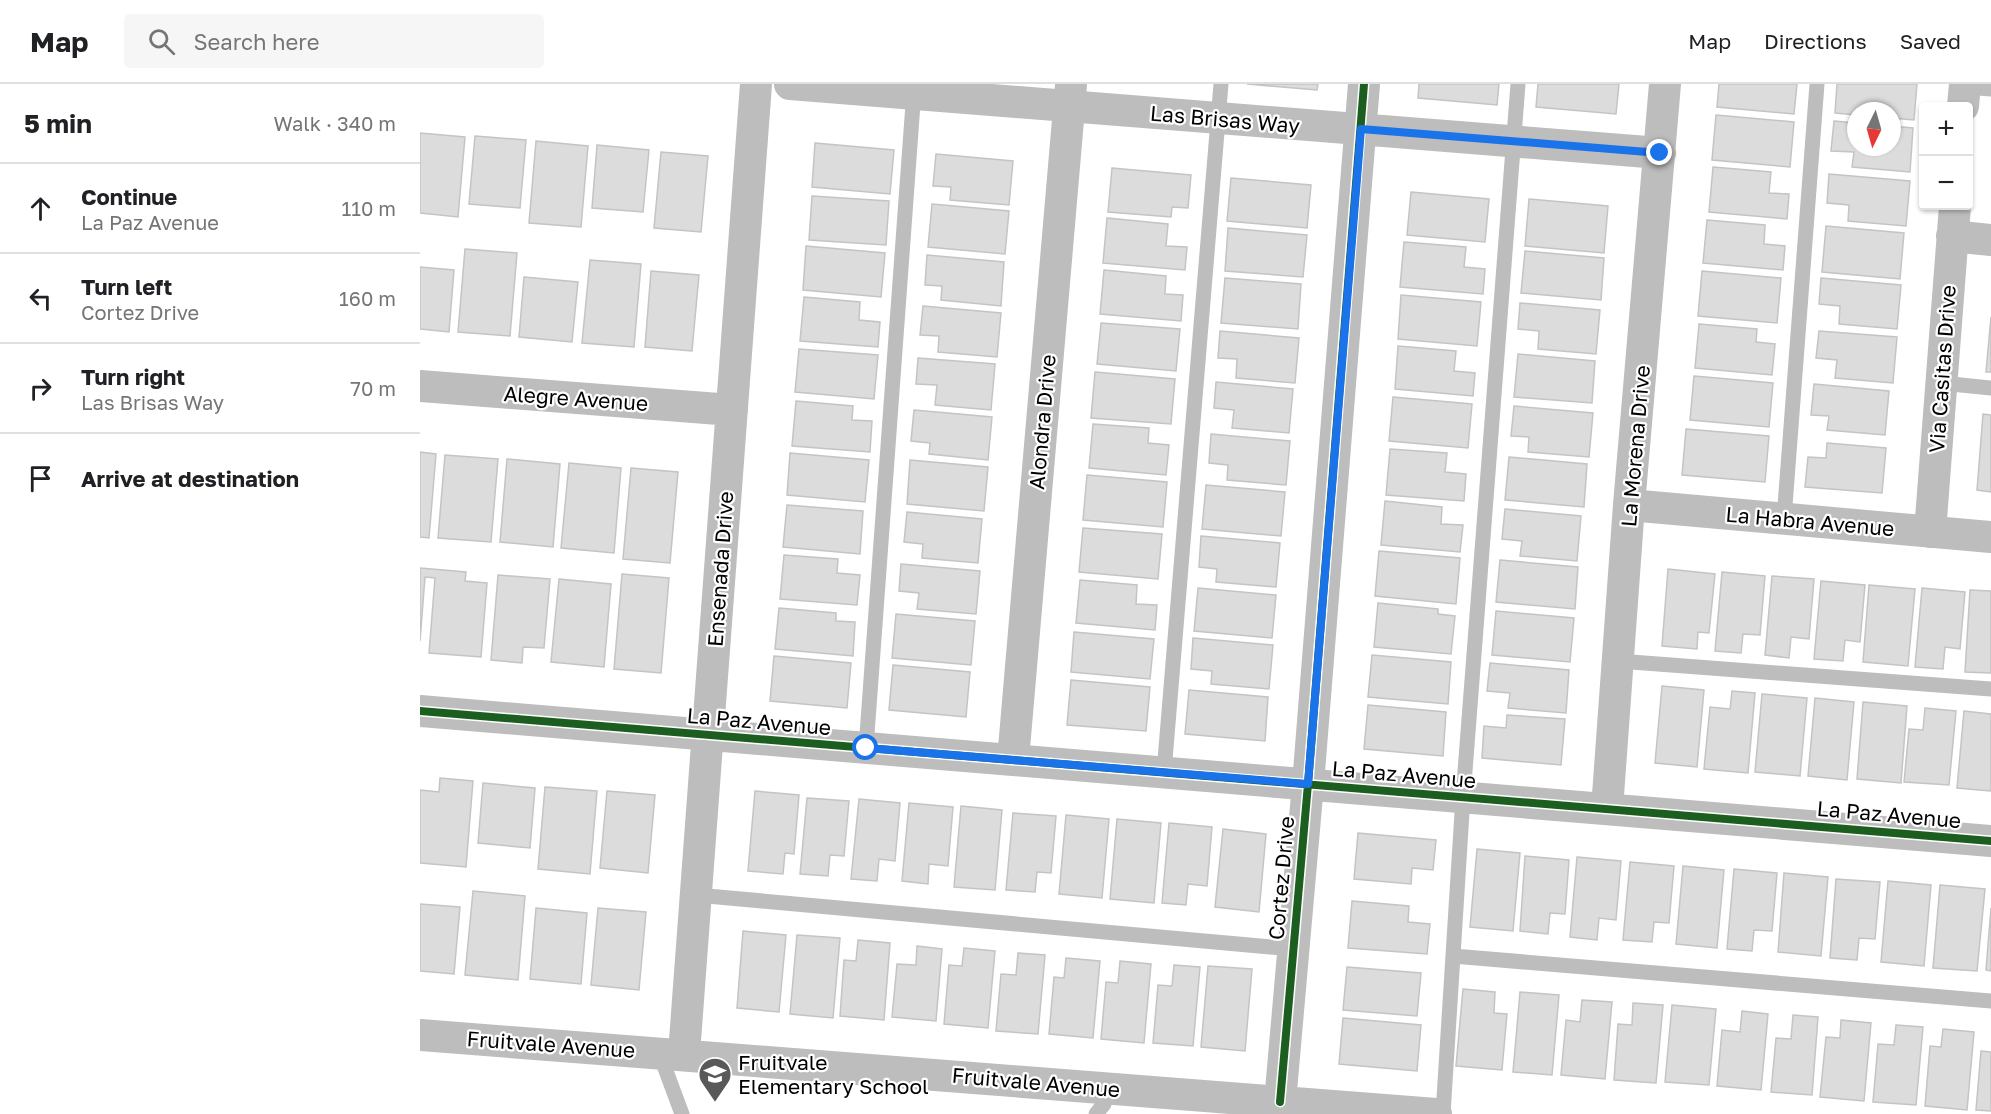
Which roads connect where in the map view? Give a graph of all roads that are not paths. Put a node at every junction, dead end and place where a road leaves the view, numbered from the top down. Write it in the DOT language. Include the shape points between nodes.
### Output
graph roads {
  1 [pos="756,84"];
  2 [pos="790,84"];
  3 [pos="1221,84"];
  4 [pos="1364,84"];
  5 [pos="1518,84"];
  6 [pos="1665,84"];
  7 [pos="1816,84"];
  8 [pos="914,89"];
  9 [pos="1070,95"];
  10 [pos="1218,118"];
  11 [pos="1361,129"];
  12 [pos="1513,141"];
  13 [pos="1660,153"];
  14 [pos="1955,210"];
  15 [pos="1952,236"];
  16 [pos="1991,240"];
  17 [pos="1941,383"];
  18 [pos="420,386"];
  19 [pos="1991,388"];
  20 [pos="732,411"];
  21 [pos="1629,505"];
  22 [pos="1785,519"];
  23 [pos="1930,532"];
  24 [pos="1991,537"];
  25 [pos="1618,661"];
  26 [pos="1991,689"];
  27 [pos="420,711"];
  28 [pos="708,734"];
  29 [pos="866,748"];
  30 [pos="1013,760"];
  31 [pos="1164,772"];
  32 [pos="1308,784"];
  33 [pos="1463,797"];
  34 [pos="1607,809"];
  35 [pos="1991,840"];
  36 [pos="696,895"];
  37 [pos="1293,949"];
  38 [pos="1453,956"];
  39 [pos="1991,1001"];
  40 [pos="420,1035"];
  41 [pos="671,1053"];
  42 [pos="1102,1101"];
  43 [pos="1280,1102"];
  44 [pos="682,1114"];
  45 [pos="1436,1114"];
  46 [pos="1443,1114"];
  1 -- 20 [label="street, Ensenada Drive"];
  2 -- 8 [label="street, Las Brisas Way"];
  3 -- 10 [label="lane"];
  4 -- 11 [label="street, Cortez Drive"];
  5 -- 12 [label="lane"];
  6 -- 13 [label="street, La Morena Drive"];
  7 -- 22 [label="lane"];
  8 -- 9 [label="street, Las Brisas Way"];
  8 -- 29 [label="lane"];
  9 -- 10 [label="street, Las Brisas Way"];
  9 -- 30 [label="street, Alondra Drive"];
  10 -- 11 [label="street, Las Brisas Way"];
  10 -- 31 [label="lane"];
  11 -- 12 [label="street, Las Brisas Way"];
  11 -- 32 [label="street, Cortez Drive"];
  12 -- 13 [label="street, Las Brisas Way"];
  12 -- 33 [label="lane"];
  13 -- 21 [label="street, La Morena Drive"];
  14 -- 15 [label="street, Via Casitas Drive"];
  15 -- 16 [label="street"];
  15 -- 17 [label="street, Via Casitas Drive"];
  17 -- 19 [label="lane"];
  17 -- 23 [label="street, Via Casitas Drive"];
  18 -- 20 [label="street, Alegre Avenue"];
  20 -- 28 [label="street, Ensenada Drive"];
  21 -- 22 [label="street, La Habra Avenue"];
  21 -- 25 [label="street, La Morena Drive"];
  22 -- 23 [label="street, La Habra Avenue"];
  23 -- 24 [label="street, La Habra Avenue"];
  25 -- 26 [label="lane"];
  25 -- 34 [label="street, La Morena Drive"];
  27 -- 28 [label="street, La Paz Avenue"];
  28 -- 29 [label="street, La Paz Avenue"];
  28 -- 36 [label="street, Ensenada Drive"];
  29 -- 30 [label="street, La Paz Avenue"];
  30 -- 31 [label="street, La Paz Avenue"];
  31 -- 32 [label="street, La Paz Avenue"];
  32 -- 33 [label="street, La Paz Avenue"];
  32 -- 37 [label="street, Cortez Drive"];
  33 -- 34 [label="street, La Paz Avenue"];
  33 -- 38 [label="lane"];
  34 -- 35 [label="street, La Paz Avenue"];
  36 -- 37 [label="lane"];
  36 -- 41 [label="street, Ensenada Drive"];
  37 -- 43 [label="street, Cortez Drive"];
  38 -- 39 [label="lane"];
  38 -- 46 [label="lane"];
  40 -- 41 [label="street, Fruitvale Avenue"];
  41 -- 42 [label="street, Fruitvale Avenue"];
  41 -- 44 [label="lane"];
  42 -- 43 [label="street, Fruitvale Avenue"];
  43 -- 45 [label="street, Fruitvale Avenue"];
}
